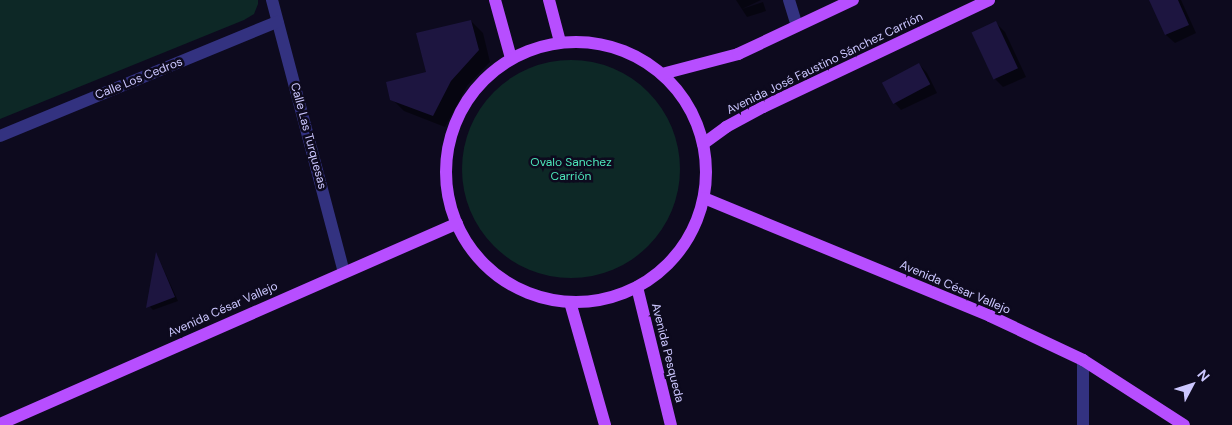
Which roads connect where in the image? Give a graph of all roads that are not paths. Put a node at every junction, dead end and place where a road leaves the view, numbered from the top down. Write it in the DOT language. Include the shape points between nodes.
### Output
graph roads {
  1 [pos="272,0"];
  2 [pos="495,0"];
  3 [pos="549,0"];
  4 [pos="789,0"];
  5 [pos="853,0"];
  6 [pos="989,0"];
  7 [pos="278,22"];
  8 [pos="797,26"];
  9 [pos="560,42"];
  10 [pos="511,58"];
  11 [pos="662,74"];
  12 [pos="0,136"];
  13 [pos="703,144"];
  14 [pos="704,198"];
  15 [pos="457,223"];
  16 [pos="344,272"];
  17 [pos="637,288"];
  18 [pos="570,302"];
  19 [pos="1083,360"];
  20 [pos="0,424"];
  21 [pos="605,425"];
  22 [pos="672,425"];
  23 [pos="1083,425"];
  24 [pos="1184,425"];
  1 -- 7 [label="street, Calle Las Turquesas"];
  2 -- 10 [label="main road"];
  3 -- 9 [label="main road"];
  4 -- 8 [label="street"];
  5 -- 8 [label="main road"];
  6 -- 13 [label="main road, Avenida José Faustino Sánchez Carrión" via="763,107"];
  7 -- 12 [label="street, Calle Los Cedros"];
  7 -- 16 [label="street, Calle Las Turquesas"];
  8 -- 11 [label="main road" via="738,54"];
  9 -- 10 [label="main road"];
  9 -- 11 [label="main road" via="614,47 639,58"];
  10 -- 15 [label="main road" via="481,82 460,113 451,140 447,186"];
  11 -- 13 [label="main road" via="680,94 694,118"];
  13 -- 14 [label="main road"];
  14 -- 17 [label="main road" via="691,234 668,265"];
  14 -- 19 [label="main road, Avenida César Vallejo" via="990,316"];
  15 -- 16 [label="main road, Avenida César Vallejo"];
  15 -- 18 [label="main road" via="484,263 514,286 541,297"];
  16 -- 20 [label="main road, Avenida César Vallejo"];
  17 -- 18 [label="main road" via="604,299"];
  17 -- 22 [label="main road, Avenida Pesqueda"];
  18 -- 21 [label="main road"];
  19 -- 23 [label="street"];
  19 -- 24 [label="main road, Avenida César Vallejo"];
}
